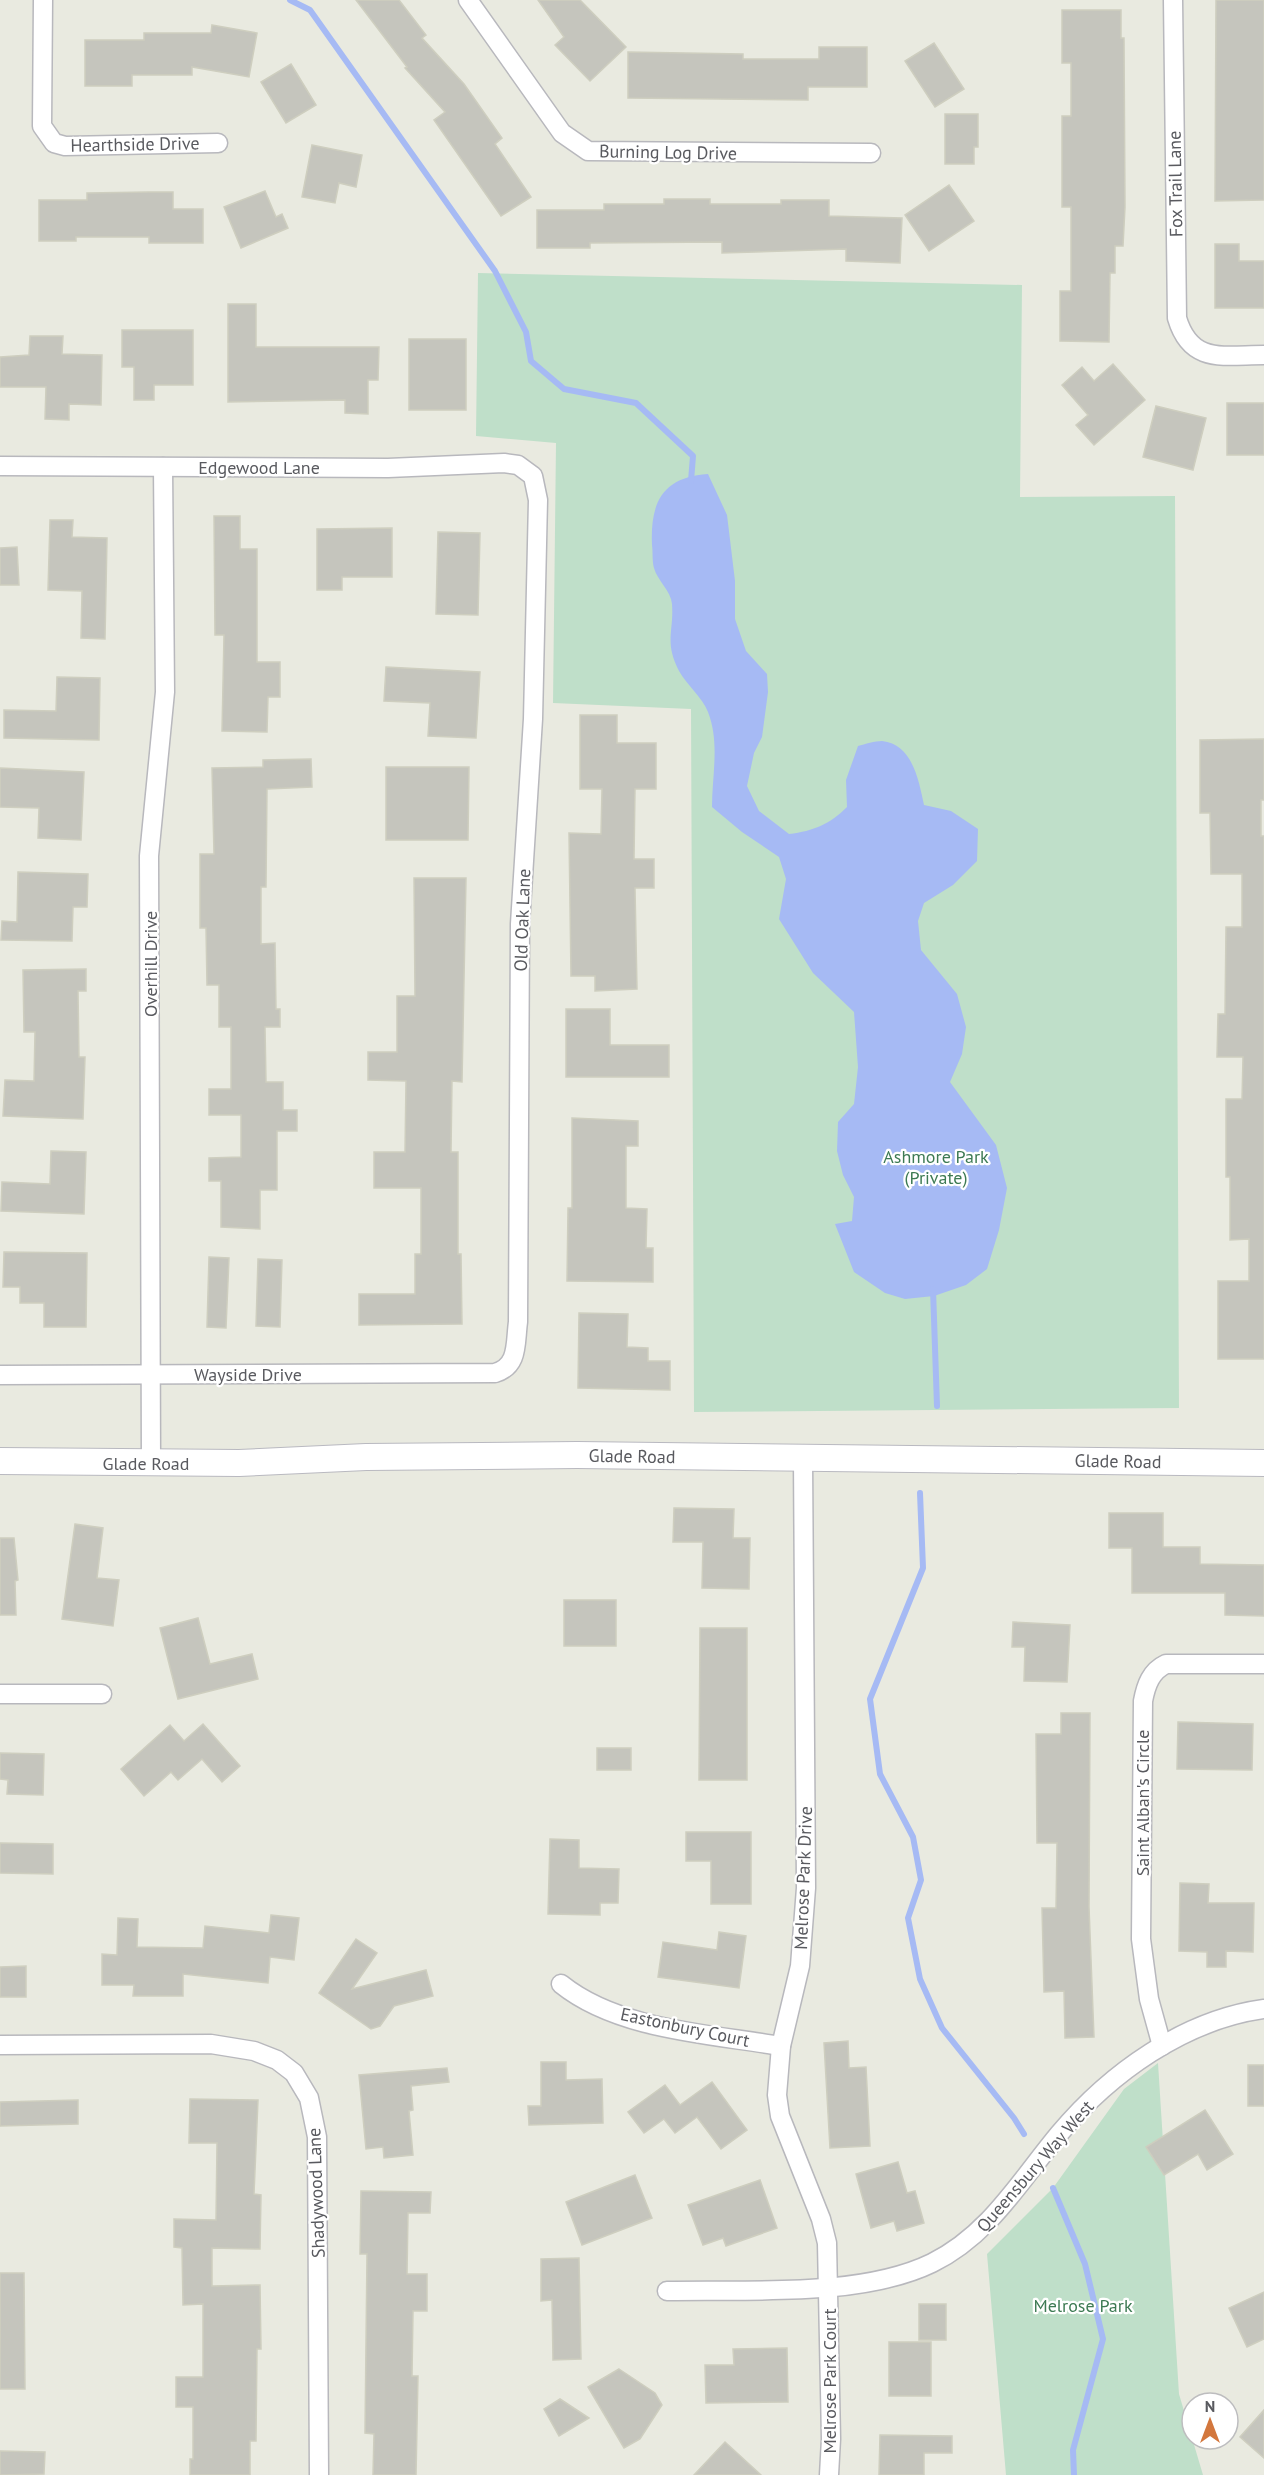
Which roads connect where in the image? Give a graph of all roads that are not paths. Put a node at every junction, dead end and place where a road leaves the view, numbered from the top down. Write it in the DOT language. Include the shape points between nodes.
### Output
graph roads {
  1 [pos="43,0"];
  2 [pos="468,0"];
  3 [pos="1173,0"];
  4 [pos="218,143"];
  5 [pos="871,153"];
  6 [pos="1264,355"];
  7 [pos="518,465"];
  8 [pos="0,466"];
  9 [pos="163,467"];
  10 [pos="495,1373"];
  11 [pos="151,1374"];
  12 [pos="0,1376"];
  13 [pos="803,1459"];
  14 [pos="0,1461"];
  15 [pos="1264,1462"];
  16 [pos="151,1463"];
  17 [pos="1264,1664"];
  18 [pos="0,1694"];
  19 [pos="102,1694"];
  20 [pos="561,1984"];
  21 [pos="1264,2009"];
  22 [pos="0,2045"];
  23 [pos="781,2046"];
  24 [pos="1162,2046"];
  25 [pos="829,2287"];
  26 [pos="667,2291"];
  27 [pos="319,2475"];
  28 [pos="829,2475"];
  1 -- 4 [label="street, Hearthside Drive" via="42,126 54,143"];
  2 -- 5 [label="street, Burning Log Drive" via="562,134 588,151"];
  3 -- 6 [label="street, Fox Trail Lane" via="1177,318 1188,344 1198,351"];
  7 -- 9 [label="street, Edgewood Lane"];
  7 -- 10 [label="street, Old Oak Lane" via="533,476 538,500 534,708 520,924 518,1322 514,1360 506,1370"];
  8 -- 9 [label="street, Edgewood Lane"];
  9 -- 11 [label="street, Overhill Drive" via="165,692 149,856"];
  10 -- 11 [label="street, Wayside Drive"];
  11 -- 12 [label="street, Wayside Drive"];
  11 -- 16 [label="street, Overhill Drive"];
  13 -- 15 [label="main road, Glade Road"];
  13 -- 16 [label="main road, Glade Road" via="567,1455"];
  13 -- 23 [label="street, Melrose Park Drive" via="806,1888 800,1966"];
  14 -- 16 [label="main road, Glade Road"];
  17 -- 24 [label="street, Saint Alban's Circle" via="1166,1664 1158,1668 1146,1685 1141,1940 1149,1999"];
  18 -- 19 [label="street"];
  20 -- 23 [label="street, Eastonbury Court" via="597,2007 648,2023"];
  21 -- 24 [label="street, Queensbury Way West" via="1218,2019"];
  22 -- 27 [label="street, Shadywood Lane" via="211,2044 254,2051 277,2060 294,2073 309,2098 317,2137"];
  23 -- 25 [label="street, Melrose Park Drive" via="777,2095 780,2116 821,2220 827,2243"];
  24 -- 25 [label="street, Queensbury Way West" via="1093,2098 977,2234 933,2263 897,2276"];
  25 -- 26 [label="street, Queensbury Way West"];
  25 -- 28 [label="street, Melrose Park Court"];
}
